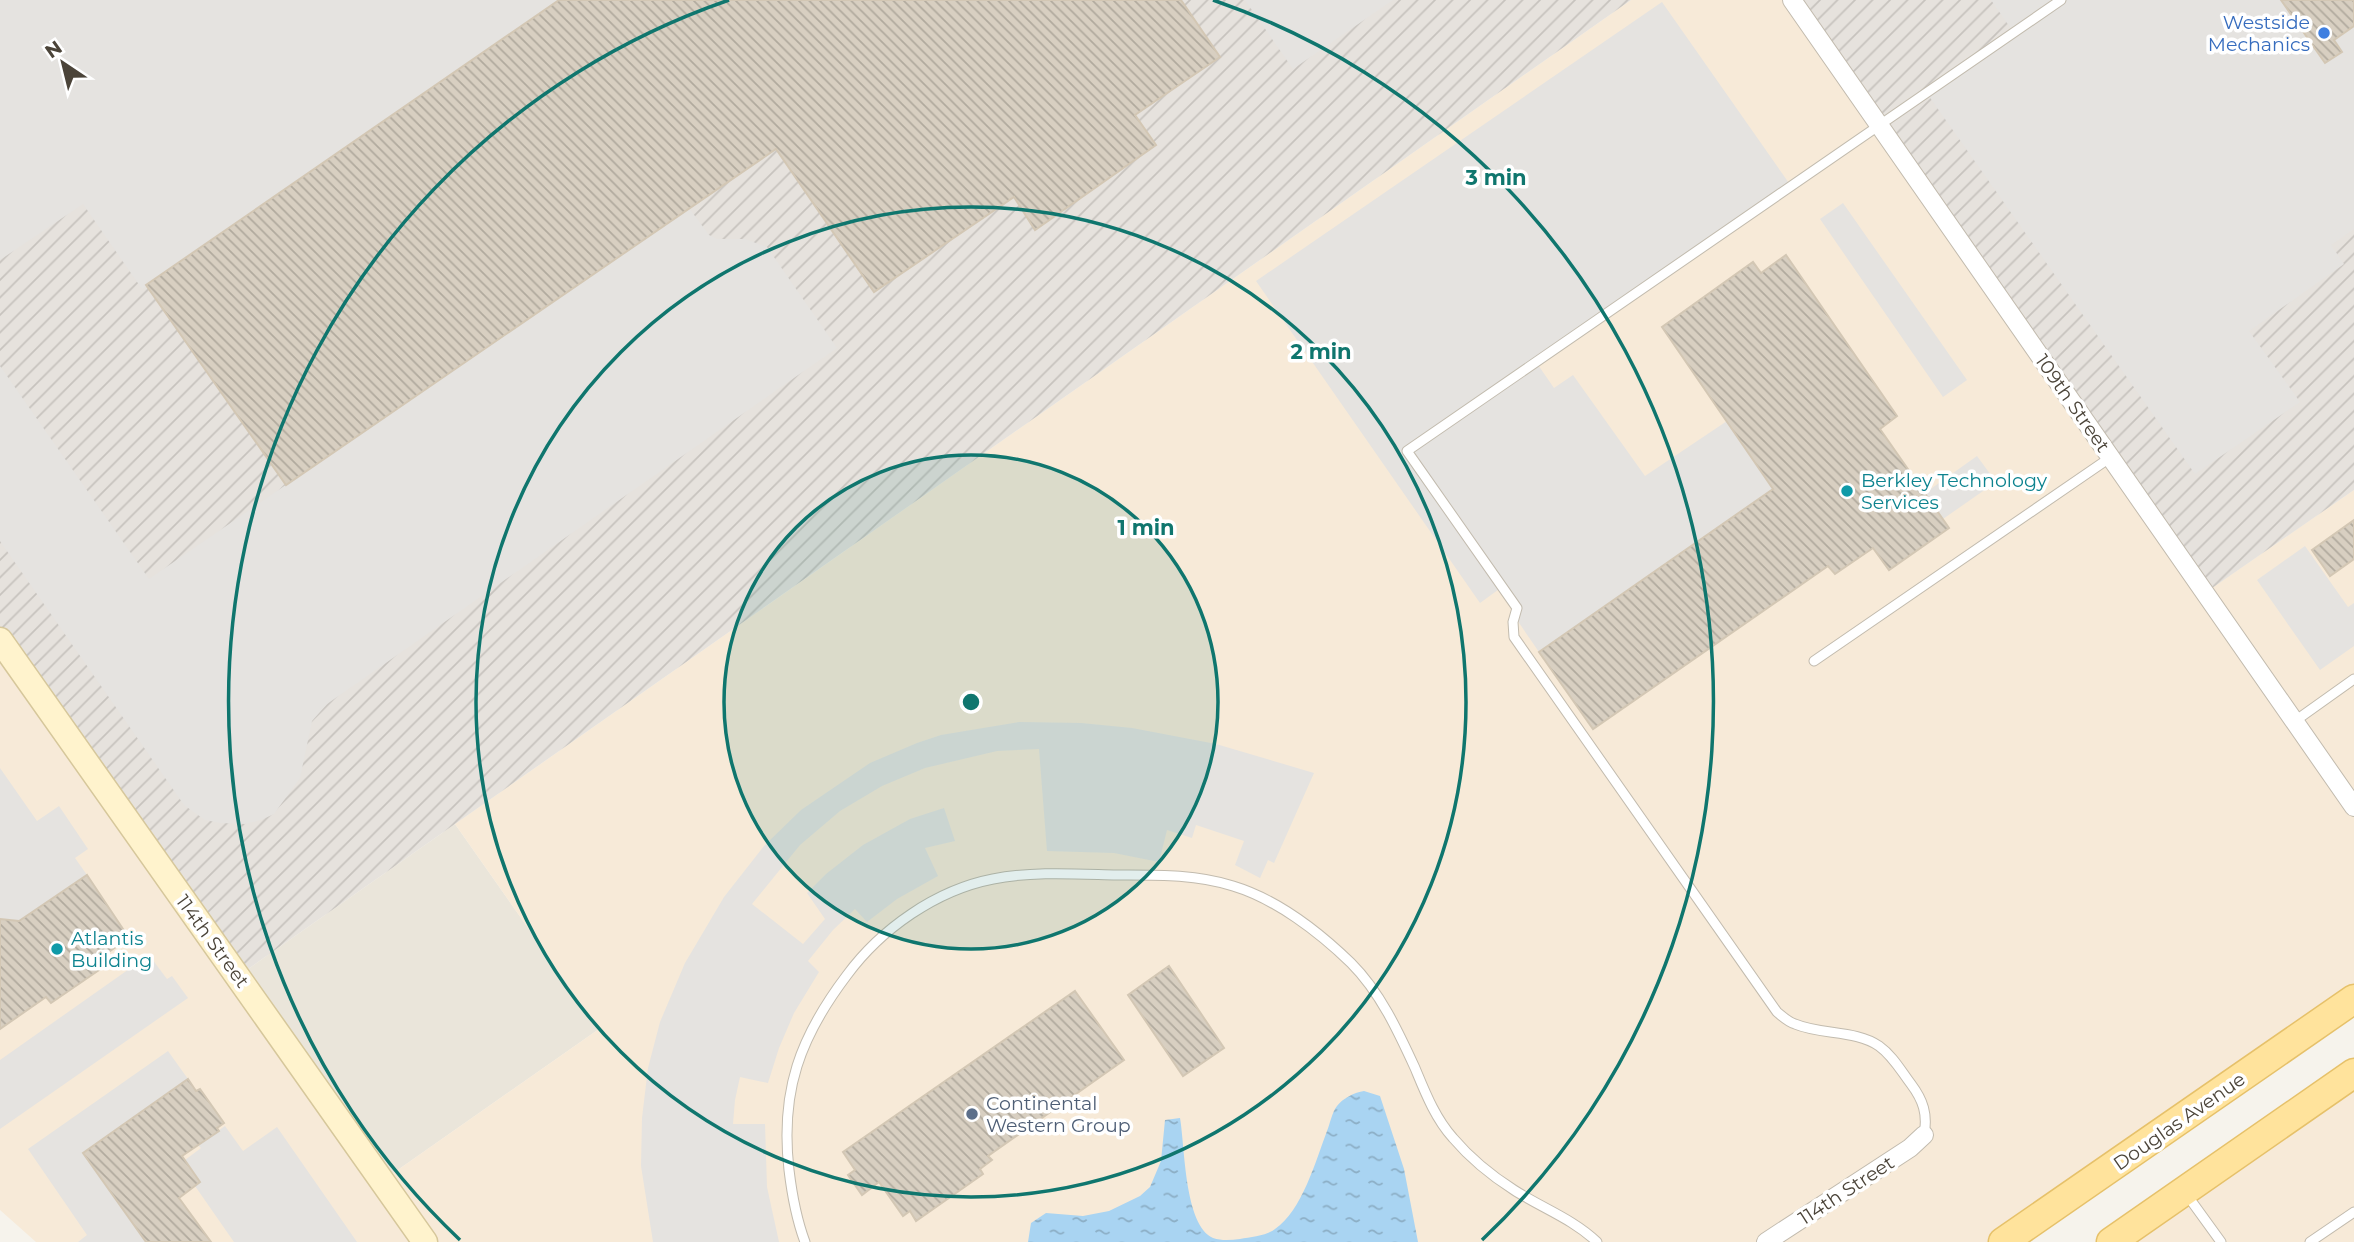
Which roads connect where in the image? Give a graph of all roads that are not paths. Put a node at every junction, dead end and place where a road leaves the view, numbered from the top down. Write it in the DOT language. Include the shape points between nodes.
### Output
graph roads {
  1 [pos="1792,0"];
  2 [pos="2061,0"];
  3 [pos="1880,125"];
  4 [pos="2111,457"];
  5 [pos="0,640"];
  6 [pos="1814,662"];
  7 [pos="2354,679"];
  8 [pos="2295,721"];
  9 [pos="2354,807"];
  10 [pos="2354,999"];
  11 [pos="2354,1073"];
  12 [pos="1924,1135"];
  13 [pos="2185,1191"];
  14 [pos="2354,1212"];
  15 [pos="425,1242"];
  16 [pos="805,1242"];
  17 [pos="1597,1242"];
  18 [pos="1766,1242"];
  19 [pos="2003,1242"];
  20 [pos="2111,1242"];
  21 [pos="2221,1242"];
  22 [pos="2309,1242"];
  1 -- 3 [label="street, 109th Street"];
  2 -- 3 [label="lane"];
  3 -- 4 [label="street, 109th Street"];
  3 -- 12 [label="lane" via="1407,451 1517,608 1514,637 1777,1012 1793,1024 1863,1039 1889,1054 1918,1093 1925,1110"];
  4 -- 6 [label="lane"];
  4 -- 8 [label="street, 109th Street"];
  5 -- 15 [label="street, 114th Street"];
  7 -- 8 [label="lane"];
  8 -- 9 [label="street, 109th Street"];
  10 -- 19 [label="main road, Douglas Avenue"];
  11 -- 13 [label="main road"];
  12 -- 18 [label="street, 114th Street"];
  13 -- 20 [label="main road"];
  13 -- 21 [label="lane"];
  14 -- 22 [label="lane"];
  16 -- 17 [label="lane" via="793,1204 787,1103 804,1045 835,990 877,940 944,896 991,879 1068,874 1182,875 1209,880 1235,886 1303,922 1353,965 1388,1012 1431,1105 1452,1138 1514,1191 1584,1229"];
}
